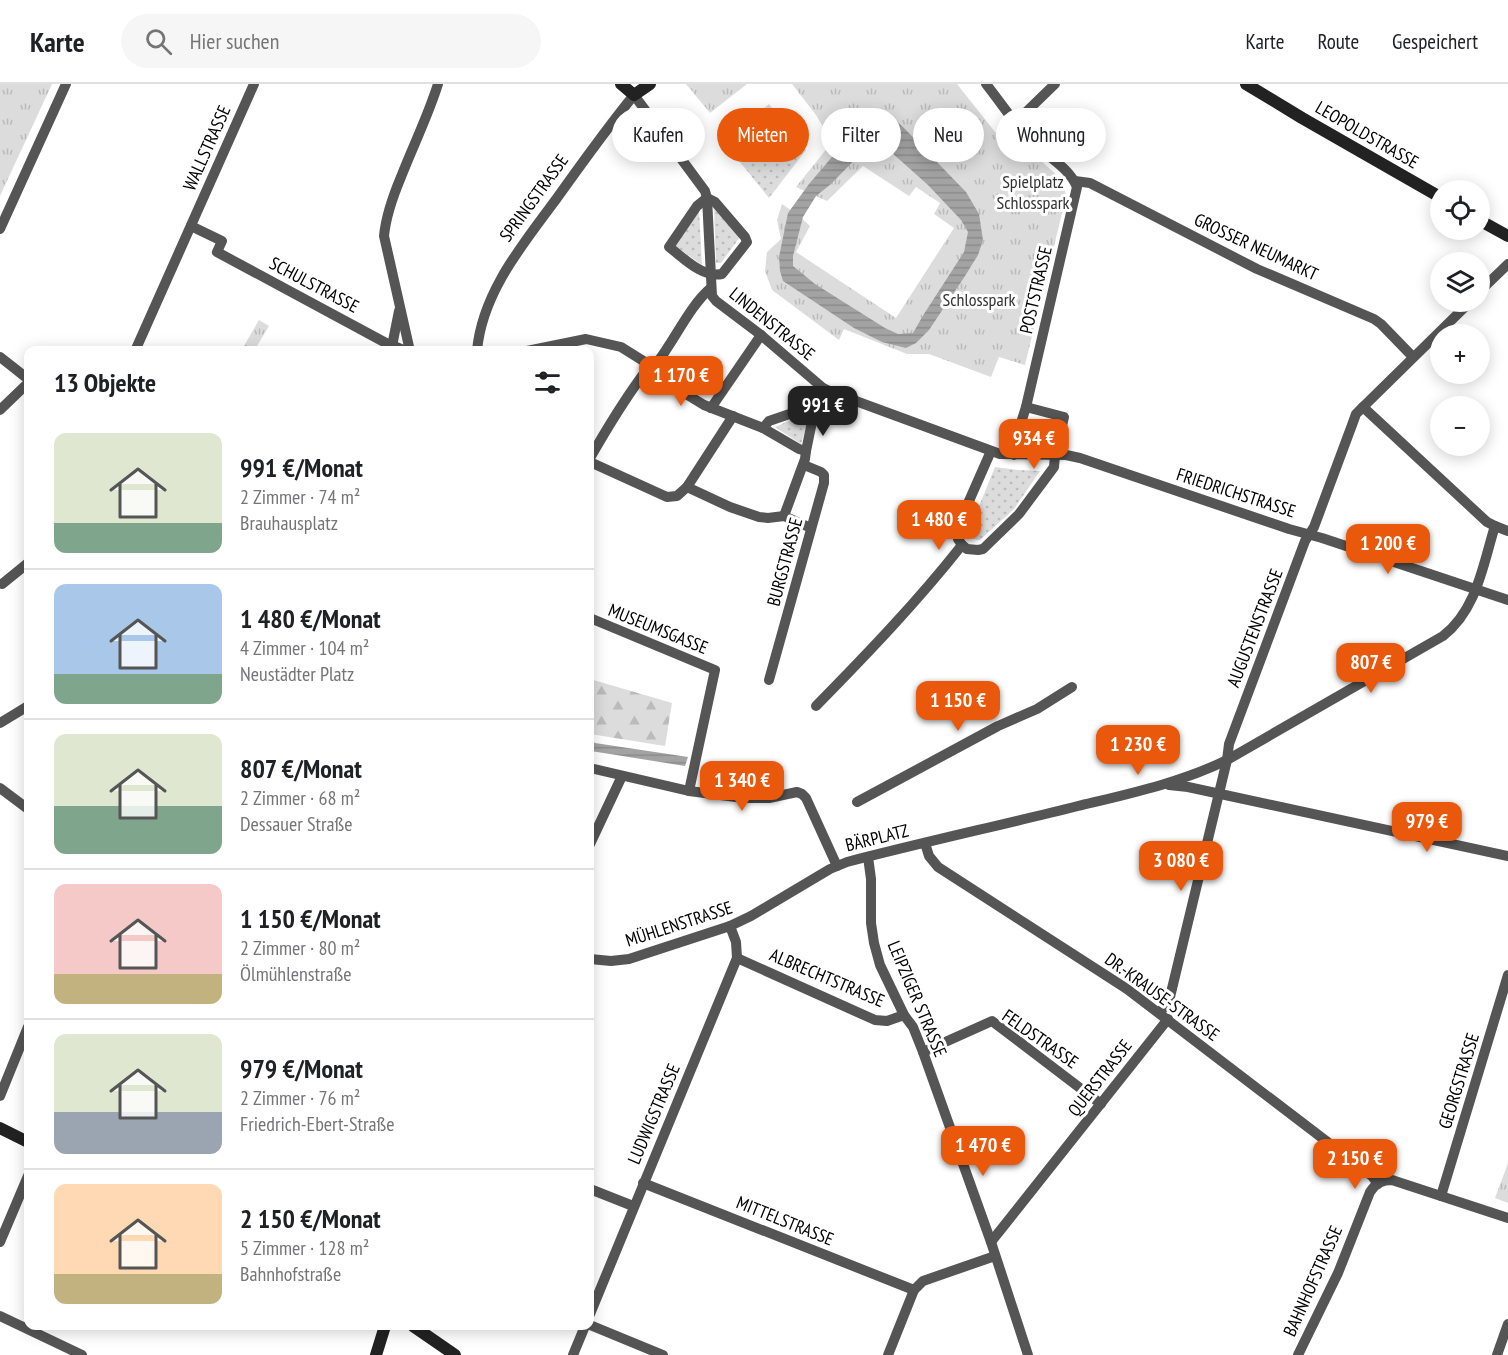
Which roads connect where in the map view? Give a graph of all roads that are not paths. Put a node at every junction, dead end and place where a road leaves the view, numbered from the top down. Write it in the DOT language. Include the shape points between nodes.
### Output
graph roads {
  1 [pos="66,84"];
  2 [pos="254,84"];
  3 [pos="438,84"];
  4 [pos="621,84"];
  5 [pos="650,84"];
  6 [pos="986,84"];
  7 [pos="1055,84"];
  8 [pos="1246,84"];
  9 [pos="634,95"];
  10 [pos="1004,108"];
  11 [pos="1030,108"];
  12 [pos="1055,162"];
  13 [pos="1075,181"];
  14 [pos="1430,191"];
  15 [pos="707,198"];
  16 [pos="1490,225"];
  17 [pos="191,226"];
  18 [pos="0,229"];
  19 [pos="1508,236"];
  20 [pos="1508,264"];
  21 [pos="710,274"];
  22 [pos="1490,281"];
  23 [pos="711,288"];
  24 [pos="400,310"];
  25 [pos="1460,312"];
  26 [pos="761,335"];
  27 [pos="137,346"];
  28 [pos="387,346"];
  29 [pos="392,346"];
  30 [pos="407,346"];
  31 [pos="478,346"];
  32 [pos="552,346"];
  33 [pos="0,357"];
  34 [pos="1413,357"];
  35 [pos="651,368"];
  36 [pos="24,378"];
  37 [pos="24,385"];
  38 [pos="824,388"];
  39 [pos="813,406"];
  40 [pos="1026,407"];
  41 [pos="1363,407"];
  42 [pos="711,408"];
  43 [pos="0,410"];
  44 [pos="733,416"];
  45 [pos="763,428"];
  46 [pos="806,451"];
  47 [pos="991,451"];
  48 [pos="594,453"];
  49 [pos="1014,455"];
  50 [pos="1055,455"];
  51 [pos="594,462"];
  52 [pos="804,465"];
  53 [pos="687,487"];
  54 [pos="784,516"];
  55 [pos="1495,526"];
  56 [pos="811,528"];
  57 [pos="1508,531"];
  58 [pos="1309,534"];
  59 [pos="962,545"];
  60 [pos="24,566"];
  61 [pos="2,584"];
  62 [pos="1475,589"];
  63 [pos="1508,600"];
  64 [pos="594,620"];
  65 [pos="770,680"];
  66 [pos="1072,687"];
  67 [pos="816,706"];
  68 [pos="24,708"];
  69 [pos="0,723"];
  70 [pos="1227,760"];
  71 [pos="594,769"];
  72 [pos="622,776"];
  73 [pos="1159,785"];
  74 [pos="0,788"];
  75 [pos="689,791"];
  76 [pos="1219,793"];
  77 [pos="857,802"];
  78 [pos="24,806"];
  79 [pos="594,836"];
  80 [pos="925,843"];
  81 [pos="868,856"];
  82 [pos="1508,856"];
  83 [pos="837,866"];
  84 [pos="730,926"];
  85 [pos="737,958"];
  86 [pos="594,959"];
  87 [pos="1508,975"];
  88 [pos="904,1015"];
  89 [pos="1164,1016"];
  90 [pos="24,1037"];
  91 [pos="923,1052"];
  92 [pos="0,1096"];
  93 [pos="1101,1104"];
  94 [pos="0,1128"];
  95 [pos="24,1140"];
  96 [pos="643,1183"];
  97 [pos="1378,1184"];
  98 [pos="24,1185"];
  99 [pos="594,1191"];
  100 [pos="1441,1196"];
  101 [pos="633,1206"];
  102 [pos="1508,1218"];
  103 [pos="0,1242"];
  104 [pos="991,1242"];
  105 [pos="995,1256"];
  106 [pos="914,1290"];
  107 [pos="594,1304"];
  108 [pos="0,1316"];
  109 [pos="1508,1324"];
  110 [pos="24,1327"];
  111 [pos="594,1327"];
  112 [pos="29,1330"];
  113 [pos="384,1330"];
  114 [pos="419,1330"];
  115 [pos="583,1330"];
  116 [pos="82,1355"];
  117 [pos="376,1355"];
  118 [pos="455,1355"];
  119 [pos="573,1355"];
  120 [pos="663,1355"];
  121 [pos="888,1355"];
  122 [pos="1028,1355"];
  123 [pos="1298,1355"];
  124 [pos="1497,1355"];
  1 -- 18 [label="street"];
  2 -- 17 [label="street, WALLSTRASSE"];
  3 -- 24 [label="street" via="385,227"];
  4 -- 9 [label="main road"];
  5 -- 9 [label="main road, SPRINGSTRASSE"];
  6 -- 10 [label="street"];
  7 -- 11 [label="street"];
  8 -- 14 [label="main road, LEOPOLDSTRASSE"];
  9 -- 15 [label="street"];
  9 -- 31 [label="street, SPRINGSTRASSE" via="509,264 489,304"];
  12 -- 13 [label="street"];
  13 -- 34 [label="street, GROSSER NEUMARKT" via="1089,183 1257,268 1374,319"];
  13 -- 40 [label="street, POSTSTRASSE" via="1076,195"];
  15 -- 21 [label="street"];
  15 -- 21 [label="street" via="669,247"];
  15 -- 21 [label="street" via="715,202 747,242 722,274"];
  16 -- 19 [label="main road"];
  17 -- 27 [label="street, WALLSTRASSE"];
  17 -- 28 [label="street, SCHULSTRASSE" via="222,241 217,252 220,254"];
  20 -- 22 [label="street"];
  21 -- 23 [label="street"];
  23 -- 26 [label="street, LINDENSTRASSE" via="716,301"];
  23 -- 35 [label="street"];
  24 -- 29 [label="street"];
  24 -- 30 [label="street"];
  25 -- 34 [label="street, AUGUSTENSTRASSE"];
  26 -- 38 [label="street, LINDENSTRASSE"];
  26 -- 42 [label="street"];
  32 -- 35 [label="street" via="586,339 621,347"];
  33 -- 36 [label="street"];
  34 -- 41 [label="street, AUGUSTENSTRASSE"];
  35 -- 42 [label="street" via="655,375"];
  35 -- 48 [label="street" via="618,410"];
  37 -- 43 [label="street"];
  38 -- 39 [label="street"];
  38 -- 47 [label="street, LINDENSTRASSE"];
  39 -- 45 [label="street" via="769,421"];
  39 -- 46 [label="street"];
  40 -- 49 [label="street, POSTSTRASSE"];
  40 -- 50 [label="street" via="1064,417"];
  41 -- 55 [label="street"];
  41 -- 58 [label="street, AUGUSTENSTRASSE" via="1356,414"];
  42 -- 44 [label="street"];
  44 -- 45 [label="street"];
  44 -- 53 [label="street"];
  45 -- 46 [label="street"];
  46 -- 52 [label="street"];
  47 -- 49 [label="street, LINDENSTRASSE"];
  47 -- 59 [label="street" via="958,526"];
  49 -- 50 [label="street, LINDENSTRASSE"];
  50 -- 58 [label="street, FRIEDRICHSTRASSE" via="1080,459"];
  50 -- 59 [label="street" via="1053,469 1032,498 983,549 972,550"];
  51 -- 53 [label="street" via="667,497 677,496"];
  52 -- 54 [label="street"];
  52 -- 56 [label="street, BURGSTRASSE" via="825,478"];
  53 -- 54 [label="street" via="759,517"];
  54 -- 56 [label="street"];
  55 -- 57 [label="street"];
  55 -- 62 [label="street, BÄRPLATZ"];
  56 -- 65 [label="street, BURGSTRASSE"];
  58 -- 62 [label="street, FRIEDRICHSTRASSE"];
  58 -- 70 [label="street, AUGUSTENSTRASSE" via="1229,744"];
  59 -- 67 [label="street" via="921,596"];
  60 -- 61 [label="street"];
  62 -- 63 [label="street, FRIEDRICHSTRASSE"];
  62 -- 70 [label="street, BÄRPLATZ" via="1457,624 1443,636"];
  64 -- 75 [label="street, MUSEUMSGASSE" via="715,670"];
  66 -- 77 [label="street"];
  68 -- 69 [label="street"];
  70 -- 73 [label="street, BÄRPLATZ"];
  70 -- 76 [label="street, AUGUSTENSTRASSE"];
  71 -- 72 [label="street"];
  72 -- 75 [label="street"];
  72 -- 79 [label="street"];
  73 -- 76 [label="street"];
  73 -- 80 [label="street, BÄRPLATZ"];
  74 -- 78 [label="street"];
  75 -- 83 [label="street" via="744,798 802,794"];
  76 -- 82 [label="street"];
  76 -- 89 [label="street, AUGUSTENSTRASSE"];
  80 -- 81 [label="street, BÄRPLATZ"];
  80 -- 89 [label="street, DR.-KRAUSE-STRASSE" via="938,867"];
  81 -- 83 [label="street, BÄRPLATZ"];
  81 -- 88 [label="street, LEIPZIGER STRASSE" via="874,943"];
  83 -- 84 [label="street, MÜHLENSTRASSE"];
  84 -- 85 [label="street"];
  84 -- 86 [label="street, MÜHLENSTRASSE" via="629,959"];
  85 -- 88 [label="street, ALBRECHTSTRASSE" via="875,1020 887,1021"];
  85 -- 96 [label="street, LUDWIGSTRASSE"];
  87 -- 100 [label="street, GEORGSTRASSE"];
  88 -- 91 [label="street, LEIPZIGER STRASSE"];
  89 -- 93 [label="street, QUERSTRASSE"];
  89 -- 97 [label="street, DR.-KRAUSE-STRASSE"];
  90 -- 92 [label="street"];
  91 -- 93 [label="street, FELDSTRASSE" via="992,1021"];
  91 -- 104 [label="street, LEIPZIGER STRASSE"];
  93 -- 104 [label="street, QUERSTRASSE"];
  94 -- 95 [label="main road"];
  96 -- 101 [label="street, LUDWIGSTRASSE"];
  96 -- 106 [label="street, MITTELSTRASSE"];
  97 -- 100 [label="street" via="1392,1180"];
  97 -- 123 [label="street, BAHNHOFSTRASSE" via="1362,1210 1338,1273"];
  98 -- 103 [label="street"];
  99 -- 101 [label="street"];
  100 -- 102 [label="street"];
  101 -- 107 [label="street, LUDWIGSTRASSE"];
  104 -- 105 [label="street, LEIPZIGER STRASSE"];
  105 -- 106 [label="street" via="922,1281"];
  105 -- 122 [label="street, LEIPZIGER STRASSE"];
  106 -- 121 [label="street"];
  108 -- 110 [label="street"];
  109 -- 124 [label="street"];
  111 -- 120 [label="street"];
  112 -- 116 [label="street"];
  113 -- 117 [label="main road"];
  114 -- 118 [label="main road"];
  115 -- 119 [label="street"];
}
